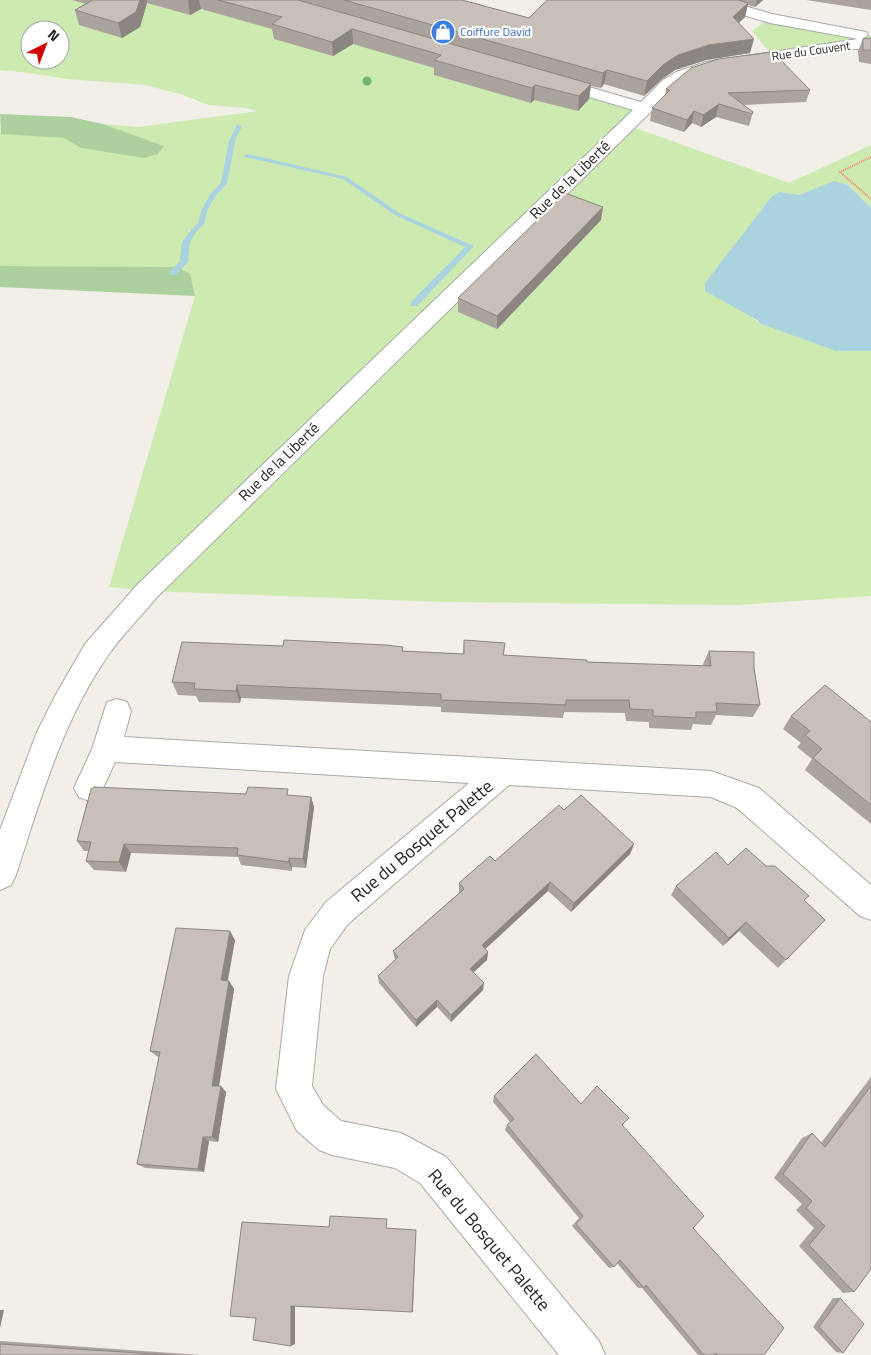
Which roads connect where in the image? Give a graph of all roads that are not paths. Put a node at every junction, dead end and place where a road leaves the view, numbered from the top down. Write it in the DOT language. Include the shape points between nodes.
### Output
graph roads {
  1 [pos="708,0"];
  2 [pos="871,36"];
  3 [pos="871,44"];
  4 [pos="540,78"];
  5 [pos="645,108"];
  6 [pos="117,711"];
  7 [pos="106,749"];
  8 [pos="502,773"];
  9 [pos="89,788"];
  10 [pos="0,875"];
  11 [pos="871,904"];
  12 [pos="584,1355"];
  1 -- 2 [label="street, Rue du Couvent" via="798,24"];
  3 -- 5 [label="street, Rue du Couvent" via="712,65 675,80"];
  4 -- 5 [label="street"];
  5 -- 10 [label="street, Rue de la Liberté" via="147,591 95,651 62,709"];
  6 -- 7 [label="street"];
  7 -- 8 [label="street, Rue du Bosquet Palette"];
  7 -- 9 [label="street"];
  8 -- 11 [label="street, Rue du Bosquet Palette" via="711,784 730,790 748,798"];
  8 -- 12 [label="street, Rue du Bosquet Palette" via="337,913 316,941 306,976 294,1089 310,1118 332,1137 401,1151 433,1170"];
}
